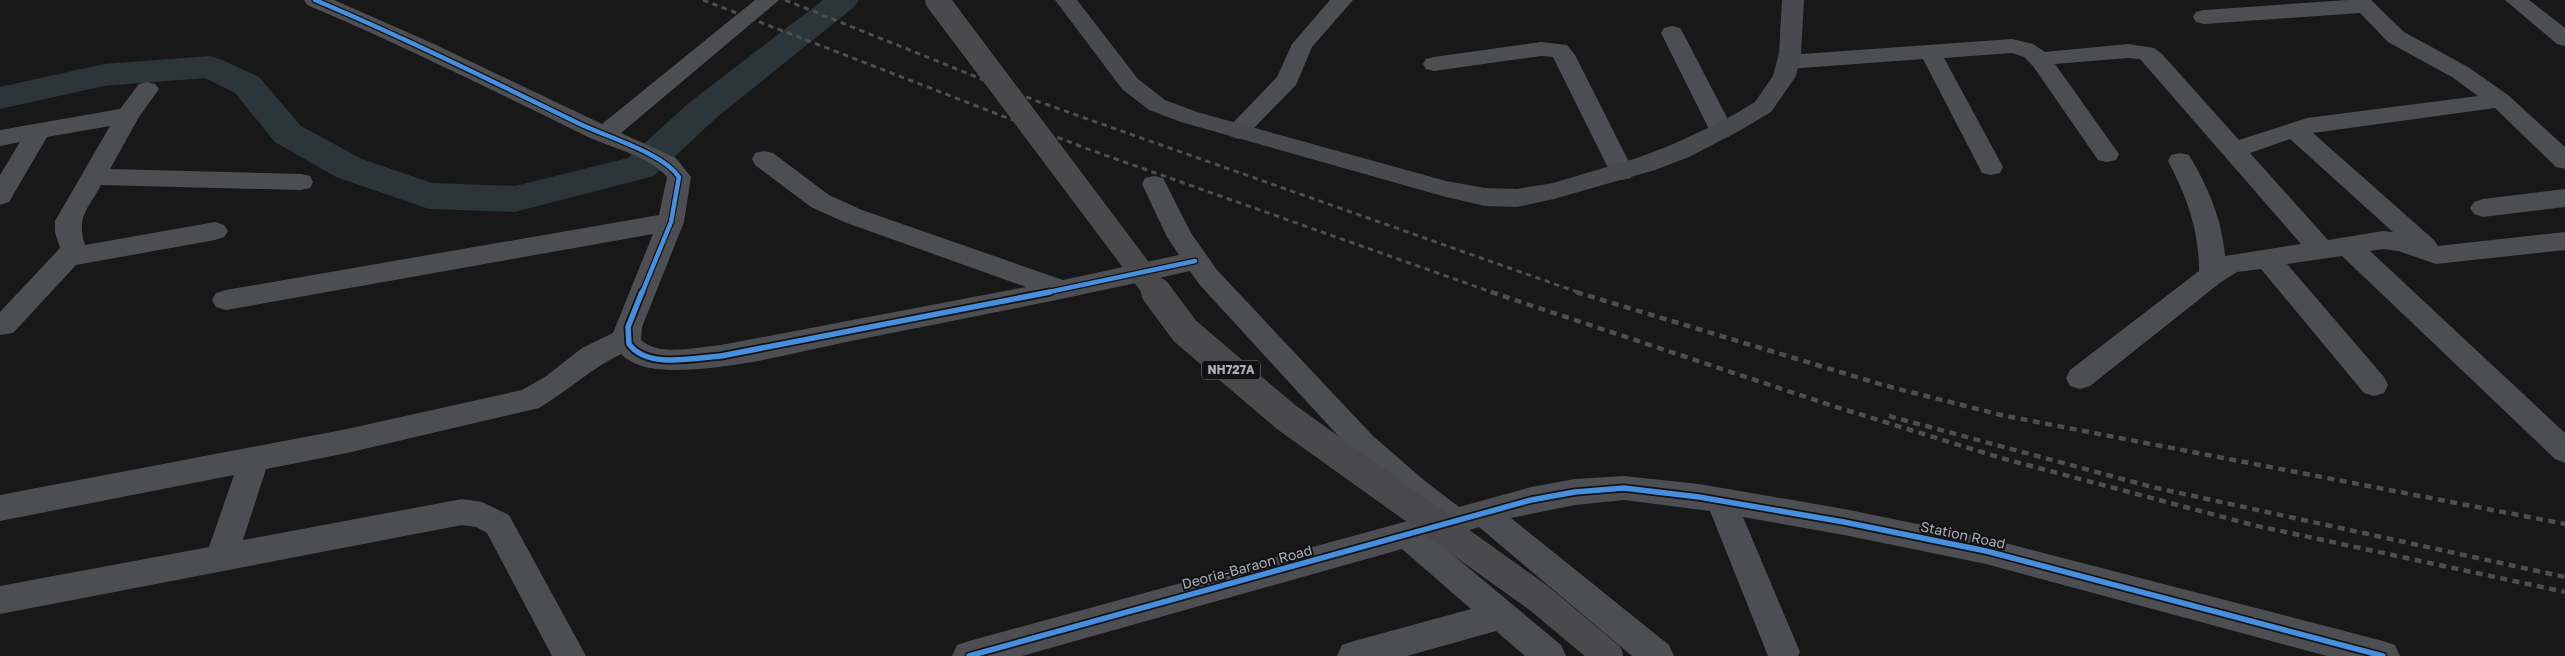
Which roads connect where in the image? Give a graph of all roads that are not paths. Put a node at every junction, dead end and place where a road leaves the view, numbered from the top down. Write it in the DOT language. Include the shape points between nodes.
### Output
graph roads {
  1 [pos="315,0"];
  2 [pos="768,0"];
  3 [pos="937,0"];
  4 [pos="1066,0"];
  5 [pos="1342,0"];
  6 [pos="1793,0"];
  7 [pos="2516,0"];
  8 [pos="2361,3"];
  9 [pos="2204,17"];
  10 [pos="1672,33"];
  11 [pos="2565,39"];
  12 [pos="1930,52"];
  13 [pos="2039,59"];
  14 [pos="1788,62"];
  15 [pos="1434,64"];
  16 [pos="146,89"];
  17 [pos="2500,100"];
  18 [pos="128,115"];
  19 [pos="2294,129"];
  20 [pos="1238,131"];
  21 [pos="1722,131"];
  22 [pos="38,132"];
  23 [pos="0,138"];
  24 [pos="609,138"];
  25 [pos="2235,150"];
  26 [pos="2107,154"];
  27 [pos="764,159"];
  28 [pos="2180,161"];
  29 [pos="2565,161"];
  30 [pos="1991,167"];
  31 [pos="1622,172"];
  32 [pos="93,177"];
  33 [pos="302,182"];
  34 [pos="1154,184"];
  35 [pos="0,196"];
  36 [pos="2565,198"];
  37 [pos="2482,208"];
  38 [pos="671,222"];
  39 [pos="215,232"];
  40 [pos="2565,241"];
  41 [pos="2334,247"];
  42 [pos="2436,255"];
  43 [pos="68,257"];
  44 [pos="2267,258"];
  45 [pos="1195,261"];
  46 [pos="2212,274"];
  47 [pos="1061,290"];
  48 [pos="226,300"];
  49 [pos="3,326"];
  50 [pos="627,339"];
  51 [pos="2080,378"];
  52 [pos="2374,385"];
  53 [pos="2565,451"];
  54 [pos="254,459"];
  55 [pos="1530,500"];
  56 [pos="1722,501"];
  57 [pos="0,508"];
  58 [pos="1469,517"];
  59 [pos="1407,535"];
  60 [pos="221,558"];
  61 [pos="0,600"];
  62 [pos="1501,615"];
  63 [pos="1783,652"];
  64 [pos="2350,652"];
  65 [pos="976,655"];
  66 [pos="569,656"];
  67 [pos="1354,656"];
  68 [pos="1549,656"];
  69 [pos="1608,656"];
  70 [pos="1657,656"];
  71 [pos="2383,656"];
  1 -- 24 [label="street" via="370,23"];
  2 -- 24 [label="street"];
  3 -- 69 [label="highway, NH727A, bridge" via="1185,331 1286,417 1540,600"];
  4 -- 20 [label="main road" via="1121,73 1156,105"];
  5 -- 20 [label="street" via="1303,44 1288,80"];
  6 -- 14 [label="main road"];
  7 -- 11 [label="street"];
  8 -- 9 [label="street"];
  8 -- 17 [label="street" via="2396,37 2466,76"];
  10 -- 21 [label="street"];
  12 -- 13 [label="street" via="2012,46 2035,53"];
  12 -- 14 [label="street"];
  12 -- 30 [label="street"];
  13 -- 25 [label="street" via="2128,50 2146,53"];
  13 -- 26 [label="street"];
  14 -- 21 [label="main road" via="1784,76 1763,107"];
  15 -- 31 [label="street" via="1542,49 1559,50"];
  16 -- 18 [label="street"];
  17 -- 19 [label="street"];
  17 -- 29 [label="street"];
  18 -- 22 [label="street"];
  18 -- 32 [label="street"];
  19 -- 25 [label="street"];
  19 -- 42 [label="street"];
  20 -- 31 [label="main road" via="1437,187 1485,196 1517,198"];
  21 -- 31 [label="main road" via="1680,151"];
  22 -- 23 [label="street"];
  22 -- 35 [label="street"];
  24 -- 38 [label="street" via="671,164 678,178"];
  25 -- 41 [label="street"];
  27 -- 47 [label="street" via="820,201 853,216"];
  28 -- 46 [label="street" via="2197,189 2208,218 2213,246"];
  32 -- 33 [label="street"];
  32 -- 43 [label="street" via="68,221 73,248"];
  34 -- 45 [label="street" via="1170,220"];
  36 -- 37 [label="street"];
  38 -- 48 [label="street"];
  38 -- 50 [label="street" via="628,327"];
  39 -- 43 [label="street"];
  40 -- 42 [label="street"];
  41 -- 42 [label="street" via="2392,240"];
  41 -- 44 [label="street"];
  41 -- 53 [label="street"];
  43 -- 49 [label="street"];
  44 -- 46 [label="street" via="2231,264"];
  44 -- 52 [label="street"];
  45 -- 47 [label="street"];
  45 -- 58 [label="street" via="1362,444 1414,490"];
  46 -- 51 [label="street"];
  47 -- 50 [label="street" via="721,356 650,358 637,353"];
  50 -- 54 [label="street" via="592,355 555,385 529,400"];
  54 -- 57 [label="street"];
  54 -- 60 [label="street"];
  55 -- 56 [label="street, Station Road" via="1624,488"];
  55 -- 58 [label="street, Deoria-Baraon Road"];
  56 -- 63 [label="street"];
  56 -- 64 [label="street, Station Road" via="1986,551"];
  58 -- 59 [label="street, Deoria-Baraon Road"];
  58 -- 70 [label="street"];
  59 -- 62 [label="street"];
  59 -- 65 [label="street, Deoria-Baraon Road"];
  60 -- 61 [label="street"];
  60 -- 66 [label="street" via="462,512 482,514 498,524"];
  62 -- 67 [label="street"];
  62 -- 68 [label="street"];
  64 -- 71 [label="street, Station Road"];
}
